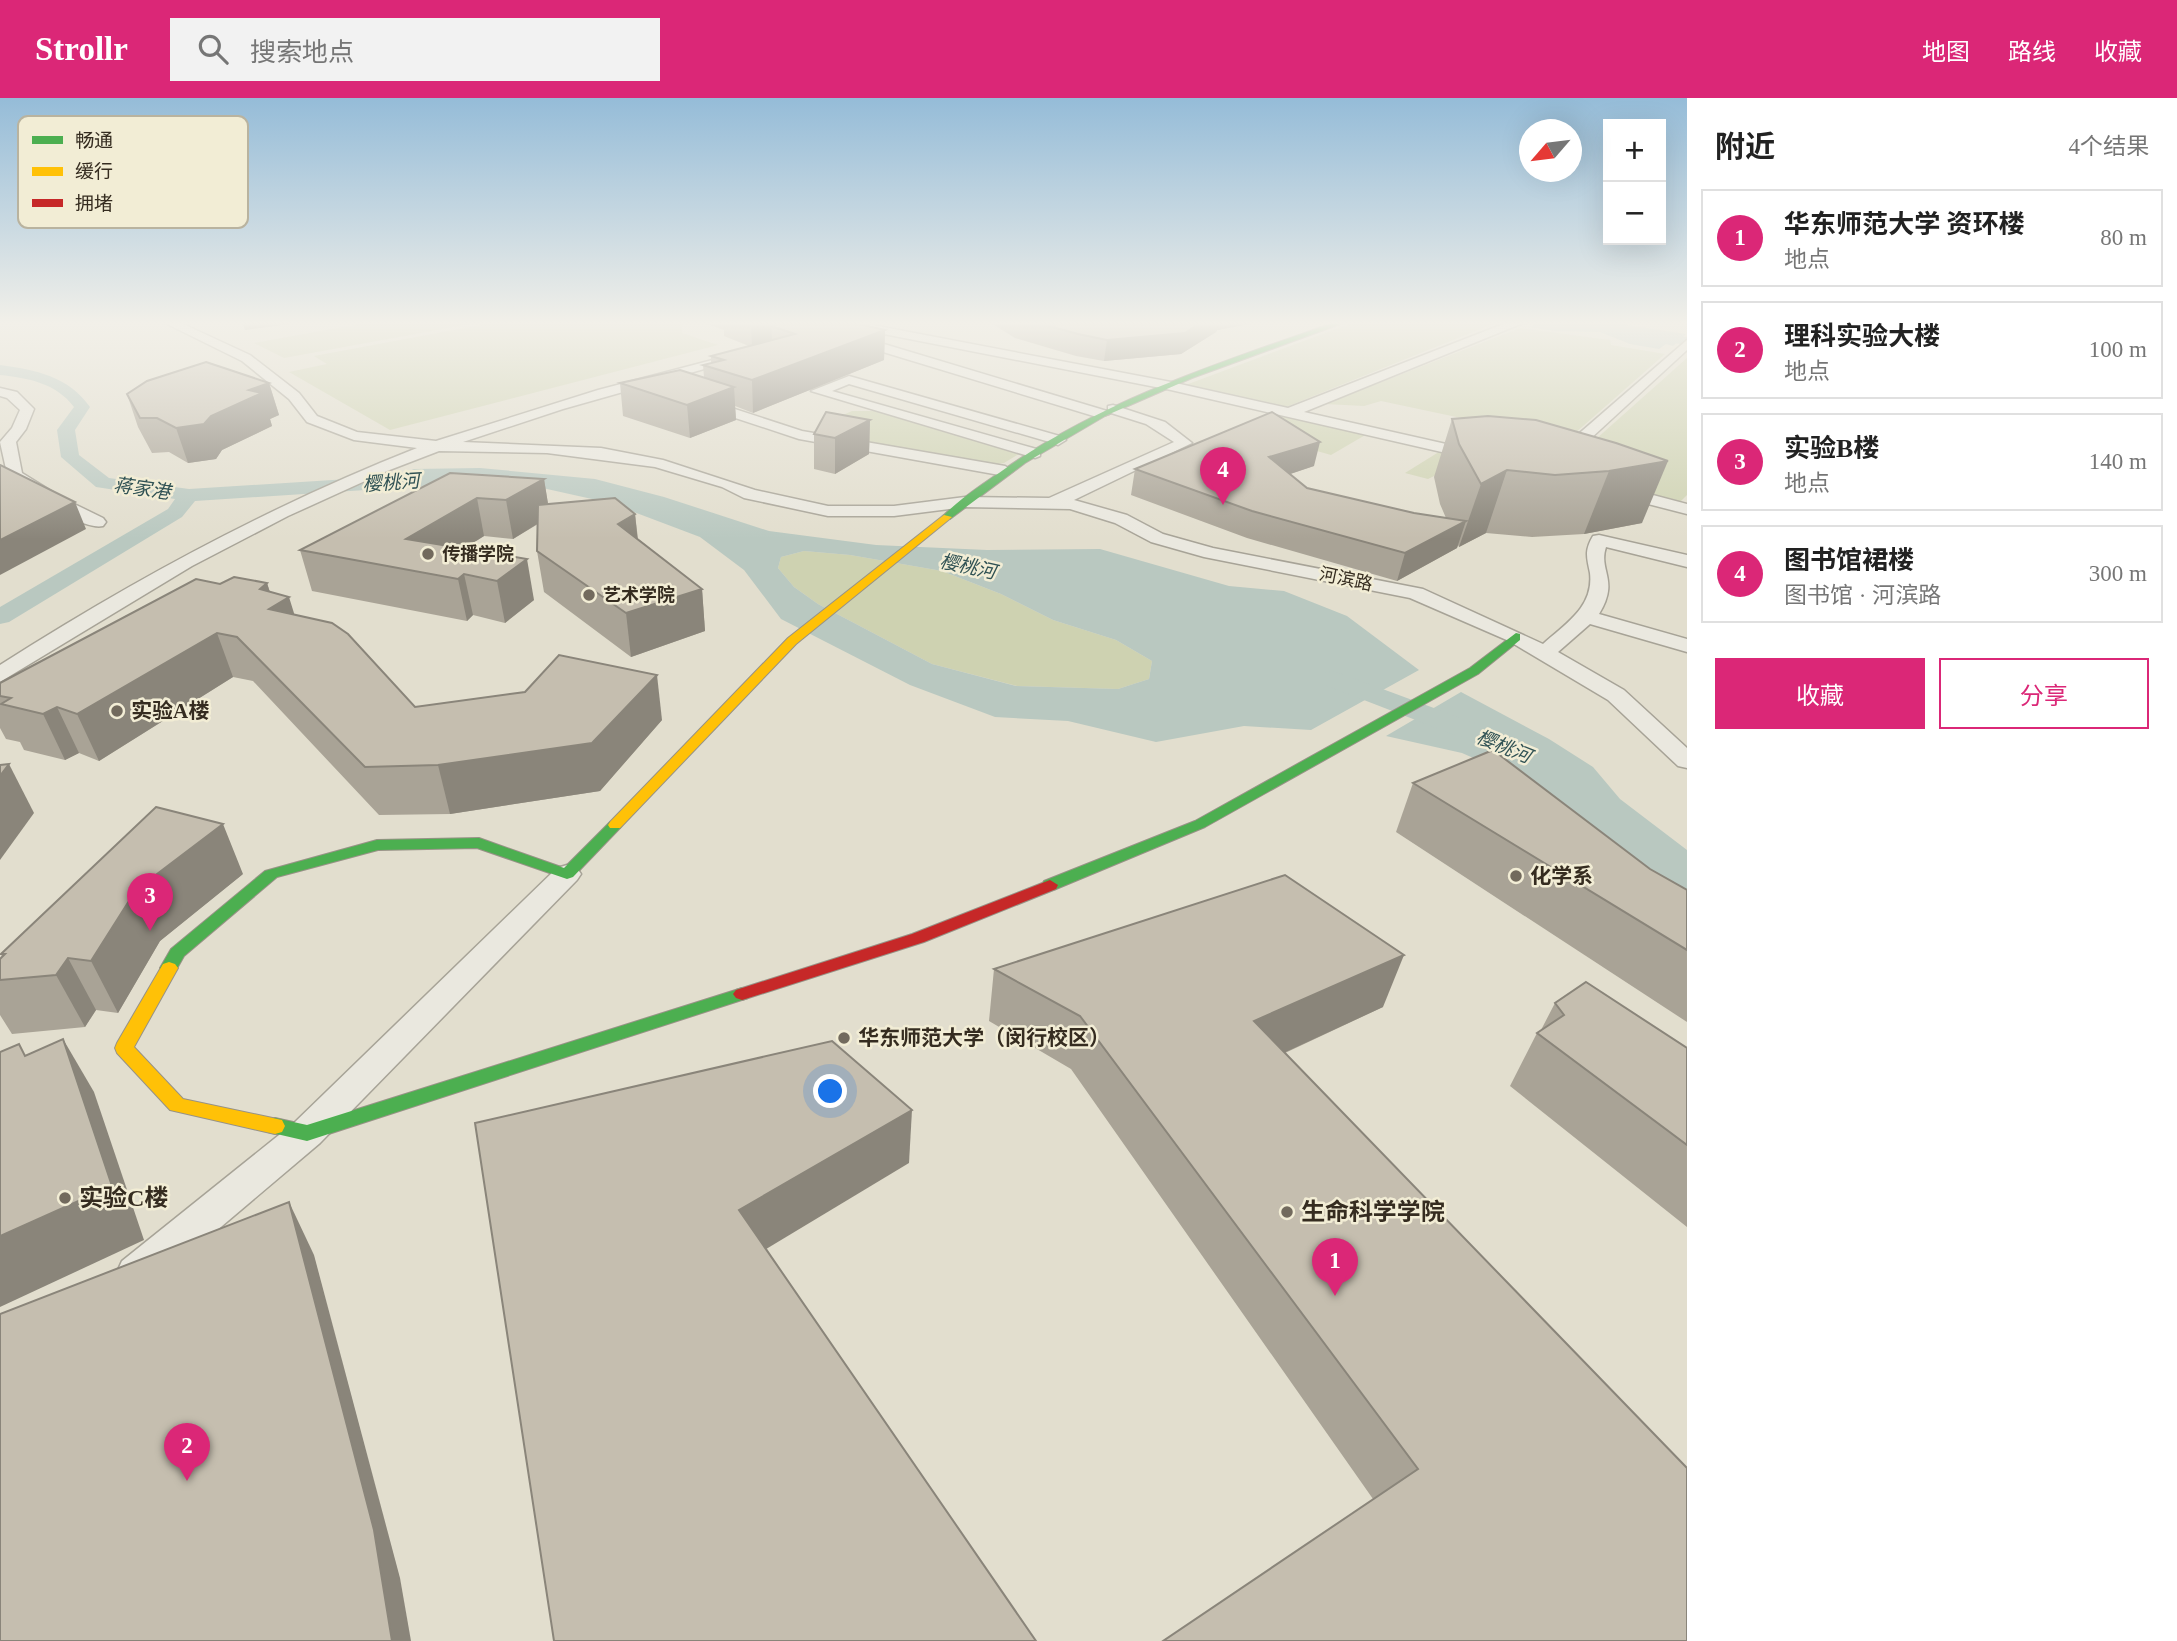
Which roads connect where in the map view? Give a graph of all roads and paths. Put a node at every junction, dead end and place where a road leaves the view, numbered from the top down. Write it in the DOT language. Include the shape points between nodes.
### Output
graph roads {
  1 [pos="12,395"];
  2 [pos="293,395"];
  3 [pos="607,395"];
  4 [pos="832,395"];
  5 [pos="889,395"];
  6 [pos="902,395"];
  7 [pos="1055,395"];
  8 [pos="1149,395"];
  9 [pos="1213,395"];
  10 [pos="1334,395"];
  11 [pos="1634,395"];
  12 [pos="683,396"];
  13 [pos="863,404"];
  14 [pos="1107,412"];
  15 [pos="1291,412"];
  16 [pos="805,422"];
  17 [pos="783,429"];
  18 [pos="815,438"];
  19 [pos="1058,440"];
  20 [pos="437,446"];
  21 [pos="1035,453"];
  22 [pos="1493,459"];
  23 [pos="1005,471"];
  24 [pos="1552,473"];
  25 [pos="1597,485"];
  26 [pos="965,502"];
  27 [pos="1053,503"];
  28 [pos="1687,508"];
  29 [pos="97,522"];
  30 [pos="1687,561"];
  31 [pos="1585,616"];
  32 [pos="1516,637"];
  33 [pos="1687,646"];
  34 [pos="1546,652"];
  35 [pos="0,675"];
  36 [pos="1687,761"];
  37 [pos="567,874"];
  38 [pos="307,1133"];
  39 [pos="104,1290"];
  1 -- 29 [label="street" via="27,409 8,442 14,475"];
  2 -- 20 [label="street, 河滨路" via="312,419 330,428 354,436"];
  3 -- 20 [label="street"];
  4 -- 13 [label="street"];
  5 -- 13 [label="street"];
  6 -- 19 [label="street"];
  7 -- 14 [label="street"];
  8 -- 14 [label="street"];
  9 -- 15 [label="street"];
  10 -- 15 [label="street"];
  11 -- 24 [label="street"];
  12 -- 17 [label="street"];
  13 -- 18 [label="street" via="839,418 839,431"];
  13 -- 21 [label="street"];
  14 -- 19 [label="street"];
  14 -- 27 [label="street" via="1135,414 1170,429 1184,443"];
  15 -- 22 [label="street"];
  16 -- 17 [label="street"];
  17 -- 18 [label="street"];
  18 -- 23 [label="street"];
  19 -- 21 [label="street"];
  20 -- 26 [label="street, 河滨路" via="601,453 657,463 750,494 828,511 894,511"];
  20 -- 35 [label="street" via="302,502 113,602"];
  21 -- 23 [label="street"];
  23 -- 26 [label="street"];
  25 -- 28 [label="street"];
  26 -- 27 [label="street, 河滨路"];
  26 -- 37 [label="street" via="792,641"];
  27 -- 32 [label="street, 河滨路" via="1121,519 1157,538 1211,553 1416,593"];
  30 -- 31 [label="street" via="1600,540 1594,555 1602,574 1601,595"];
  31 -- 33 [label="street"];
  31 -- 34 [label="street"];
  32 -- 34 [label="street, 河滨路"];
  32 -- 38 [label="street" via="1474,671 1200,824 918,938"];
  34 -- 36 [label="street, 河滨路" via="1616,695"];
  37 -- 38 [label="street"];
  37 -- 38 [label="street" via="479,843 377,845 271,874 177,953 124,1048 177,1105"];
  38 -- 39 [label="street" via="139,1273"];
}
